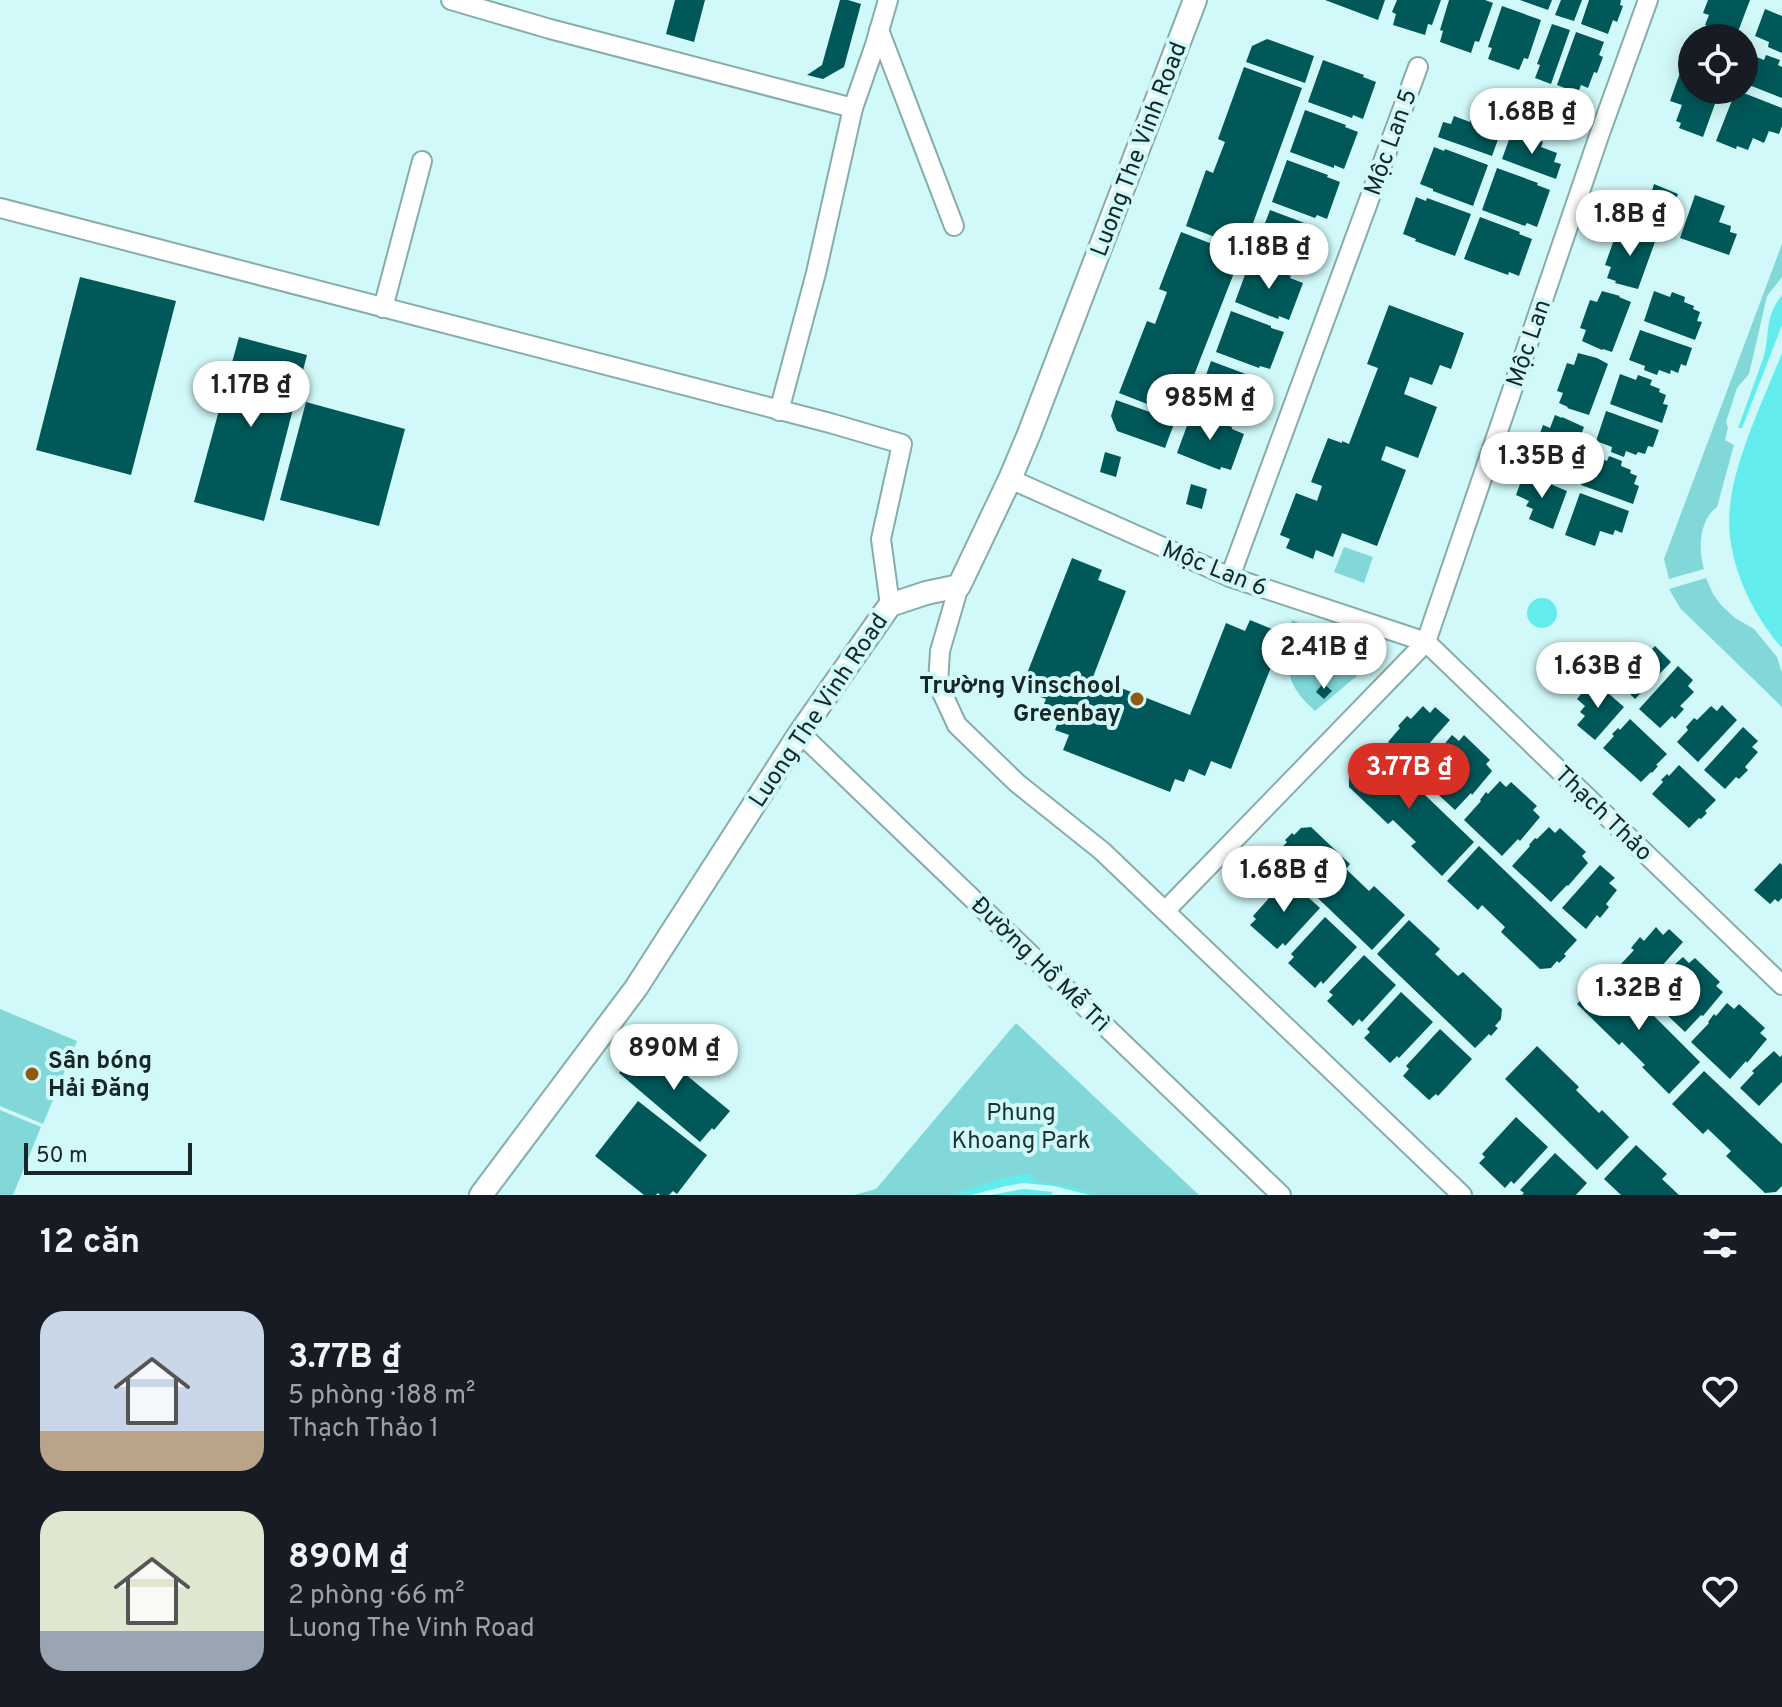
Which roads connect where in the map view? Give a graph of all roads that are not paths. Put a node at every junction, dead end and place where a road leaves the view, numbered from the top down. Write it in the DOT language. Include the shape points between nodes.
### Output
graph roads {
  1 [pos="451,0"];
  2 [pos="888,0"];
  3 [pos="1195,0"];
  4 [pos="1648,0"];
  5 [pos="879,30"];
  6 [pos="1418,67"];
  7 [pos="853,108"];
  8 [pos="422,161"];
  9 [pos="0,208"];
  10 [pos="954,226"];
  11 [pos="383,308"];
  12 [pos="779,411"];
  13 [pos="1010,479"];
  14 [pos="1230,577"];
  15 [pos="959,586"];
  16 [pos="890,605"];
  17 [pos="1426,642"];
  18 [pos="800,733"];
  19 [pos="1165,911"];
  20 [pos="1782,985"];
  21 [pos="481,1195"];
  22 [pos="1281,1195"];
  23 [pos="1462,1195"];
  1 -- 7 [label="street"];
  2 -- 5 [label="street"];
  3 -- 13 [label="street, Luong The Vinh Road"];
  4 -- 17 [label="street, Mộc Lan"];
  5 -- 7 [label="street"];
  5 -- 10 [label="street"];
  6 -- 14 [label="street, Mộc Lan 5"];
  7 -- 12 [label="street"];
  8 -- 11 [label="street"];
  9 -- 11 [label="street"];
  11 -- 12 [label="street"];
  12 -- 16 [label="street" via="902,444 881,539"];
  13 -- 14 [label="street, Mộc Lan 6"];
  13 -- 15 [label="street, Luong The Vinh Road"];
  14 -- 17 [label="street, Mộc Lan 6"];
  15 -- 16 [label="street, Luong The Vinh Road"];
  15 -- 19 [label="street" via="940,651 938,684 957,725"];
  16 -- 18 [label="street, Luong The Vinh Road"];
  17 -- 19 [label="street"];
  17 -- 20 [label="street, Thạch Thảo"];
  18 -- 21 [label="street, Luong The Vinh Road" via="636,988"];
  18 -- 22 [label="street, Đường Hồ Mễ Trì"];
  19 -- 23 [label="street"];
}
